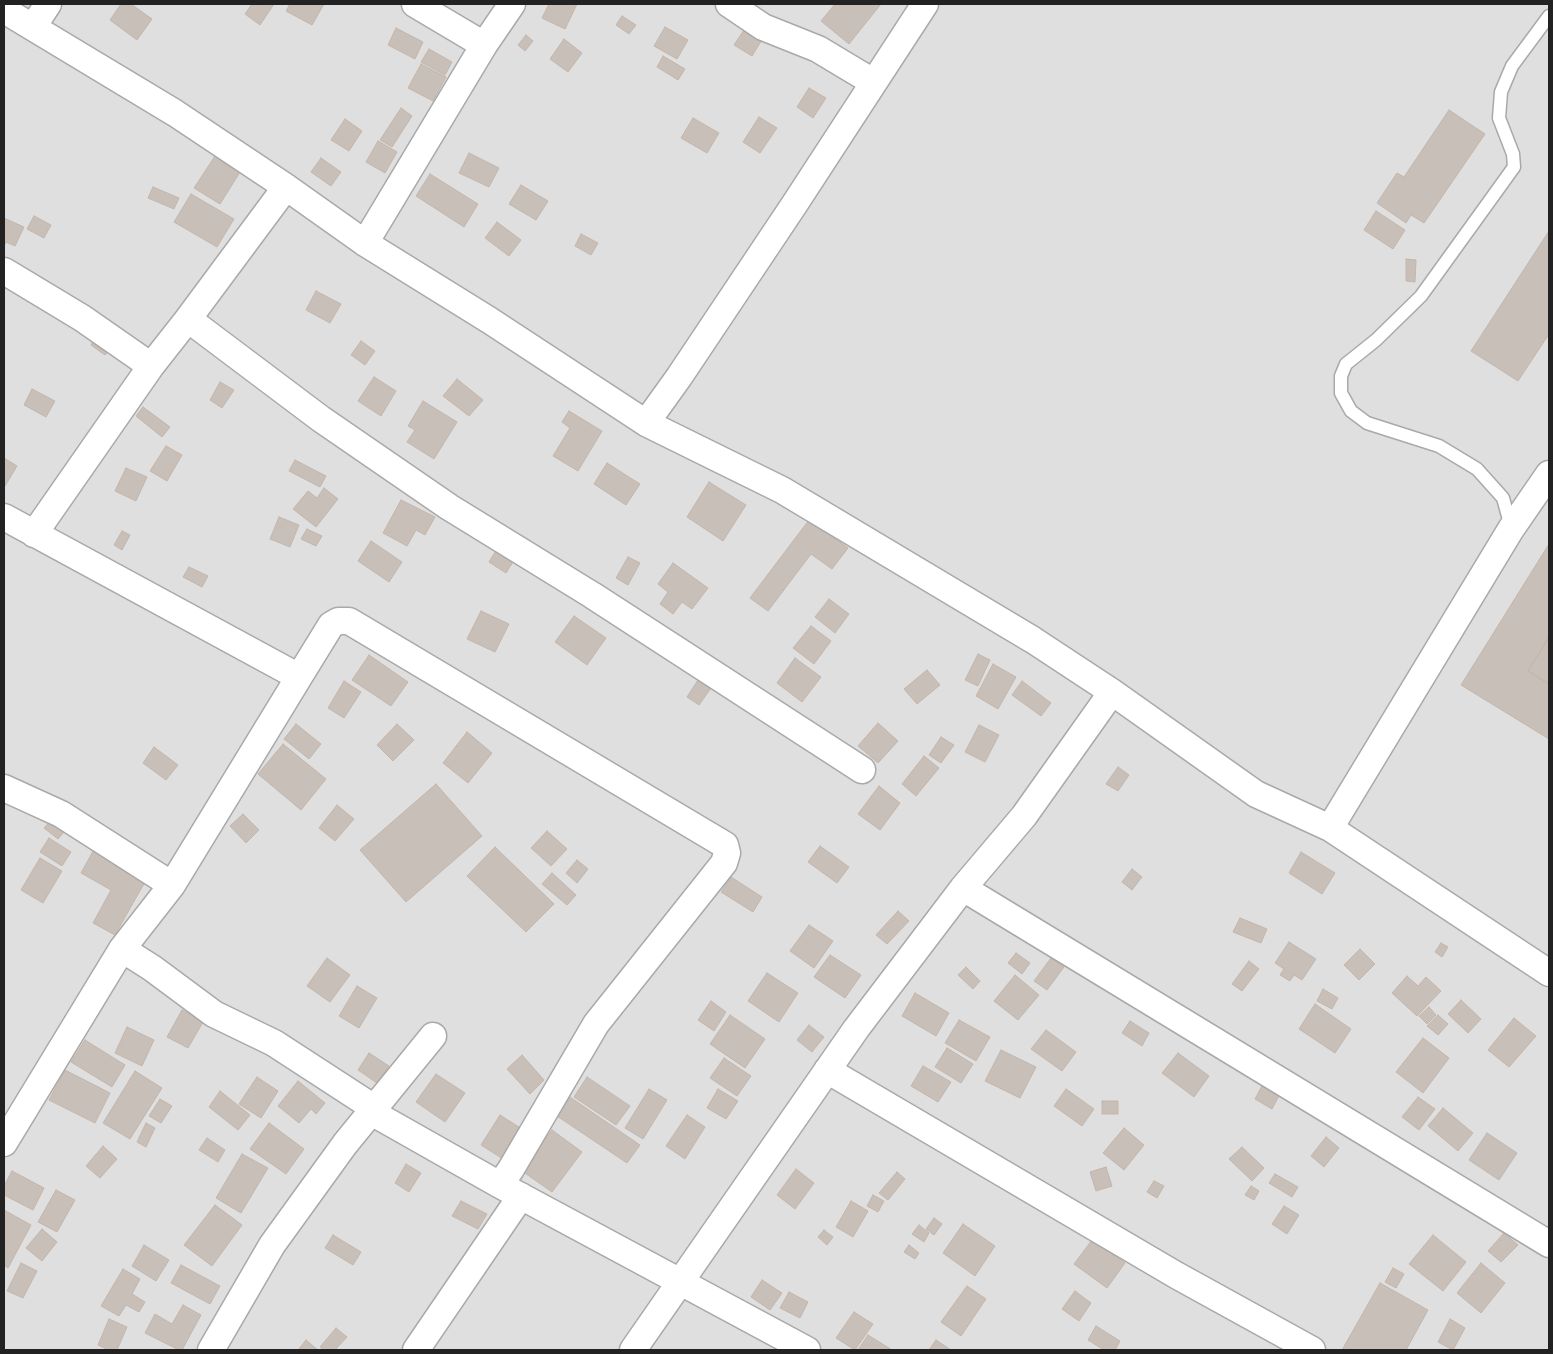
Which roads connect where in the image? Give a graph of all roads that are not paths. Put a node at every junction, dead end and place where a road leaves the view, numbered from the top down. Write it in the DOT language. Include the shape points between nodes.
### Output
graph roads {
  1 [pos="48,4"];
  2 [pos="415,4"];
  3 [pos="512,4"];
  4 [pos="729,4"];
  5 [pos="924,4"];
  6 [pos="4,10"];
  7 [pos="1549,16"];
  8 [pos="33,27"];
  9 [pos="484,45"];
  10 [pos="873,82"];
  11 [pos="286,187"];
  12 [pos="365,243"];
  13 [pos="4,271"];
  14 [pos="188,320"];
  15 [pos="151,366"];
  16 [pos="646,423"];
  17 [pos="1549,474"];
  18 [pos="4,517"];
  19 [pos="1512,530"];
  20 [pos="34,534"];
  21 [pos="299,677"];
  22 [pos="1112,692"];
  23 [pos="862,770"];
  24 [pos="4,788"];
  25 [pos="1330,828"];
  26 [pos="172,885"];
  27 [pos="963,888"];
  28 [pos="122,949"];
  29 [pos="1549,973"];
  30 [pos="433,1036"];
  31 [pos="827,1070"];
  32 [pos="372,1110"];
  33 [pos="4,1143"];
  34 [pos="511,1190"];
  35 [pos="1549,1244"];
  36 [pos="680,1282"];
  37 [pos="211,1350"];
  38 [pos="416,1350"];
  39 [pos="633,1350"];
  40 [pos="807,1350"];
  41 [pos="1312,1350"];
  1 -- 8 [label="street"];
  2 -- 9 [label="street"];
  3 -- 9 [label="street"];
  4 -- 10 [label="street" via="763,27 818,49"];
  5 -- 10 [label="street"];
  6 -- 8 [label="street"];
  7 -- 19 [label="lane" via="1512,66 1502,92 1499,118 1513,154 1514,167 1420,296 1376,340 1346,364 1341,376 1341,392 1351,411 1367,423 1439,446 1477,469 1503,498"];
  8 -- 11 [label="street" via="175,113"];
  9 -- 12 [label="street"];
  10 -- 16 [label="street"];
  11 -- 12 [label="street"];
  11 -- 14 [label="street"];
  12 -- 16 [label="street"];
  13 -- 15 [label="street" via="82,318"];
  14 -- 15 [label="street"];
  14 -- 23 [label="street" via="321,419 449,507 592,595"];
  15 -- 20 [label="street"];
  16 -- 22 [label="street" via="782,490 1033,640"];
  17 -- 19 [label="street"];
  18 -- 20 [label="street"];
  19 -- 25 [label="street"];
  20 -- 21 [label="street"];
  21 -- 26 [label="street"];
  21 -- 34 [label="street" via="331,625 349,621 725,846 724,863 596,1024 511,1169"];
  22 -- 25 [label="street" via="1256,794"];
  22 -- 27 [label="street" via="1024,816"];
  24 -- 26 [label="street" via="61,814"];
  25 -- 29 [label="street"];
  26 -- 28 [label="street"];
  27 -- 31 [label="street"];
  27 -- 35 [label="street"];
  28 -- 32 [label="street" via="214,1014 274,1044"];
  28 -- 33 [label="street"];
  30 -- 32 [label="street"];
  31 -- 36 [label="street"];
  31 -- 41 [label="street" via="1176,1275"];
  32 -- 34 [label="street"];
  32 -- 37 [label="street" via="272,1245"];
  34 -- 36 [label="street"];
  34 -- 38 [label="street"];
  36 -- 39 [label="street"];
  36 -- 40 [label="street"];
}
